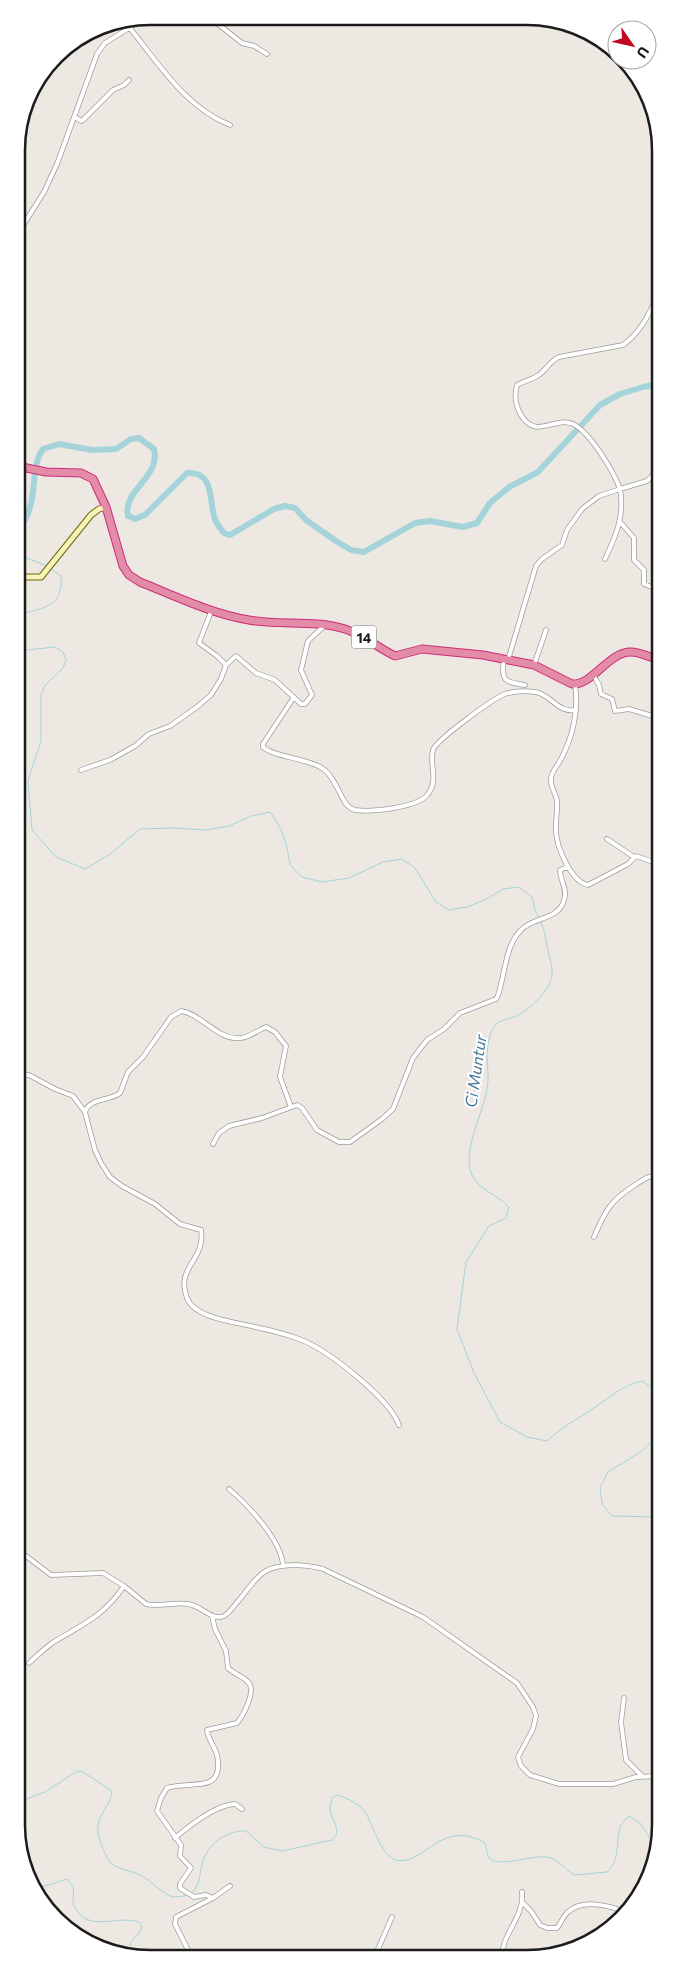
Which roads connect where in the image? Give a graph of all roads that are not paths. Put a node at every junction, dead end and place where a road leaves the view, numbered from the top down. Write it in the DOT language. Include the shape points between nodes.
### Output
graph roads {
  1 [pos="219,25"];
  2 [pos="132,26"];
  3 [pos="129,28"];
  4 [pos="267,54"];
  5 [pos="129,80"];
  6 [pos="75,117"];
  7 [pos="230,125"];
  8 [pos="25,222"];
  9 [pos="652,309"];
  10 [pos="25,469"];
  11 [pos="652,476"];
  12 [pos="620,489"];
  13 [pos="106,507"];
  14 [pos="620,522"];
  15 [pos="605,559"];
  16 [pos="25,577"];
  17 [pos="652,587"];
  18 [pos="212,610"];
  19 [pos="325,625"];
  20 [pos="546,630"];
  21 [pos="652,658"];
  22 [pos="506,660"];
  23 [pos="226,665"];
  24 [pos="534,665"];
  25 [pos="593,674"];
  26 [pos="575,684"];
  27 [pos="525,685"];
  28 [pos="294,697"];
  29 [pos="576,710"];
  30 [pos="652,716"];
  31 [pos="81,770"];
  32 [pos="607,839"];
  33 [pos="634,857"];
  34 [pos="652,861"];
  35 [pos="567,867"];
  36 [pos="25,1075"];
  37 [pos="291,1107"];
  38 [pos="85,1112"];
  39 [pos="213,1144"];
  40 [pos="652,1177"];
  41 [pos="594,1237"];
  42 [pos="399,1425"];
  43 [pos="229,1489"];
  44 [pos="25,1556"];
  45 [pos="283,1565"];
  46 [pos="124,1586"];
  47 [pos="212,1616"];
  48 [pos="29,1663"];
  49 [pos="624,1698"];
  50 [pos="642,1776"];
  51 [pos="652,1776"];
  52 [pos="242,1809"];
  53 [pos="175,1838"];
  54 [pos="230,1886"];
  55 [pos="522,1892"];
  56 [pos="213,1898"];
  57 [pos="523,1903"];
  58 [pos="618,1910"];
  59 [pos="392,1917"];
  60 [pos="188,1950"];
  61 [pos="378,1950"];
  62 [pos="503,1950"];
  1 -- 4 [label="street" via="242,43"];
  2 -- 3 [label="street"];
  3 -- 6 [label="street" via="105,43 98,54"];
  3 -- 7 [label="street" via="181,92 212,118"];
  5 -- 6 [label="street" via="113,90 84,120"];
  6 -- 8 [label="street" via="44,192"];
  9 -- 12 [label="street" via="623,345 559,356 538,376 517,385 516,406 524,420 540,428 559,423 575,425 600,453"];
  10 -- 13 [label="highway, 14" via="89,476"];
  11 -- 12 [label="street" via="647,481"];
  12 -- 14 [label="street"];
  12 -- 22 [label="street" via="599,496 587,505 567,530 562,545 536,566"];
  13 -- 16 [label="main road" via="91,515 45,574"];
  13 -- 18 [label="highway, 14" via="120,557 129,575"];
  14 -- 15 [label="street"];
  14 -- 17 [label="street" via="634,538 634,560 644,570 644,584"];
  18 -- 19 [label="highway, 14" via="249,620"];
  18 -- 23 [label="street" via="199,643"];
  19 -- 22 [label="highway, 14" via="352,631 395,656 422,649"];
  19 -- 28 [label="street" via="308,641 301,670 312,696 304,704"];
  20 -- 24 [label="street"];
  21 -- 25 [label="highway" via="624,653"];
  22 -- 24 [label="highway, 14"];
  22 -- 27 [label="street" via="502,673 504,679 508,683"];
  23 -- 28 [label="street" via="238,657 256,673 275,680"];
  23 -- 31 [label="street" via="212,694 197,707 118,756"];
  24 -- 26 [label="highway, 14"];
  25 -- 26 [label="highway"];
  25 -- 30 [label="street" via="601,694 612,699 615,712 629,709"];
  26 -- 29 [label="street"];
  28 -- 29 [label="street" via="263,747 323,769 346,804 356,810 406,805 424,799 434,783 433,750 436,745 500,696 537,692 562,709"];
  29 -- 35 [label="street" via="569,741 550,781 556,800 557,838"];
  32 -- 33 [label="street"];
  33 -- 34 [label="street"];
  33 -- 35 [label="street" via="628,864 591,884 582,883"];
  35 -- 37 [label="street" via="560,870 564,900 555,913 526,925 518,934 508,951 496,999 460,1013 427,1040 413,1058 393,1109 382,1119 344,1143 317,1130 300,1106"];
  36 -- 38 [label="street" via="73,1096"];
  37 -- 38 [label="street" via="280,1077 286,1046 273,1030 266,1027 235,1038 181,1011 171,1017 143,1057 128,1072 120,1093 91,1103"];
  37 -- 39 [label="street" via="229,1126 219,1133"];
  38 -- 42 [label="street" via="96,1150 110,1177 180,1224 201,1230 201,1248 188,1267 185,1283 187,1299 194,1306 224,1322 276,1332 311,1345 378,1396"];
  40 -- 41 [label="street" via="645,1177 618,1195 607,1209"];
  43 -- 45 [label="street" via="256,1515 280,1552"];
  44 -- 46 [label="street" via="51,1575 98,1572"];
  45 -- 47 [label="street" via="265,1571 225,1616"];
  45 -- 50 [label="street" via="323,1569 415,1613 514,1681 536,1716 518,1758 530,1775 566,1784 613,1784"];
  46 -- 47 [label="street" via="146,1604 197,1606"];
  46 -- 48 [label="street" via="100,1614 53,1643"];
  47 -- 53 [label="street" via="226,1651 228,1668 248,1681 251,1692 237,1723 207,1730 216,1752 217,1776 207,1783 171,1787 164,1792 157,1813"];
  49 -- 50 [label="street" via="620,1722 626,1760"];
  50 -- 51 [label="street"];
  52 -- 53 [label="street" via="235,1804 224,1807 192,1824"];
  53 -- 56 [label="street" via="180,1845 180,1856 191,1868 179,1886 190,1895"];
  54 -- 56 [label="street"];
  55 -- 57 [label="street"];
  56 -- 60 [label="street" via="176,1919"];
  57 -- 58 [label="street" via="540,1925 551,1928 557,1928 566,1914 582,1905 600,1905"];
  57 -- 62 [label="street"];
  59 -- 61 [label="street"];
}
